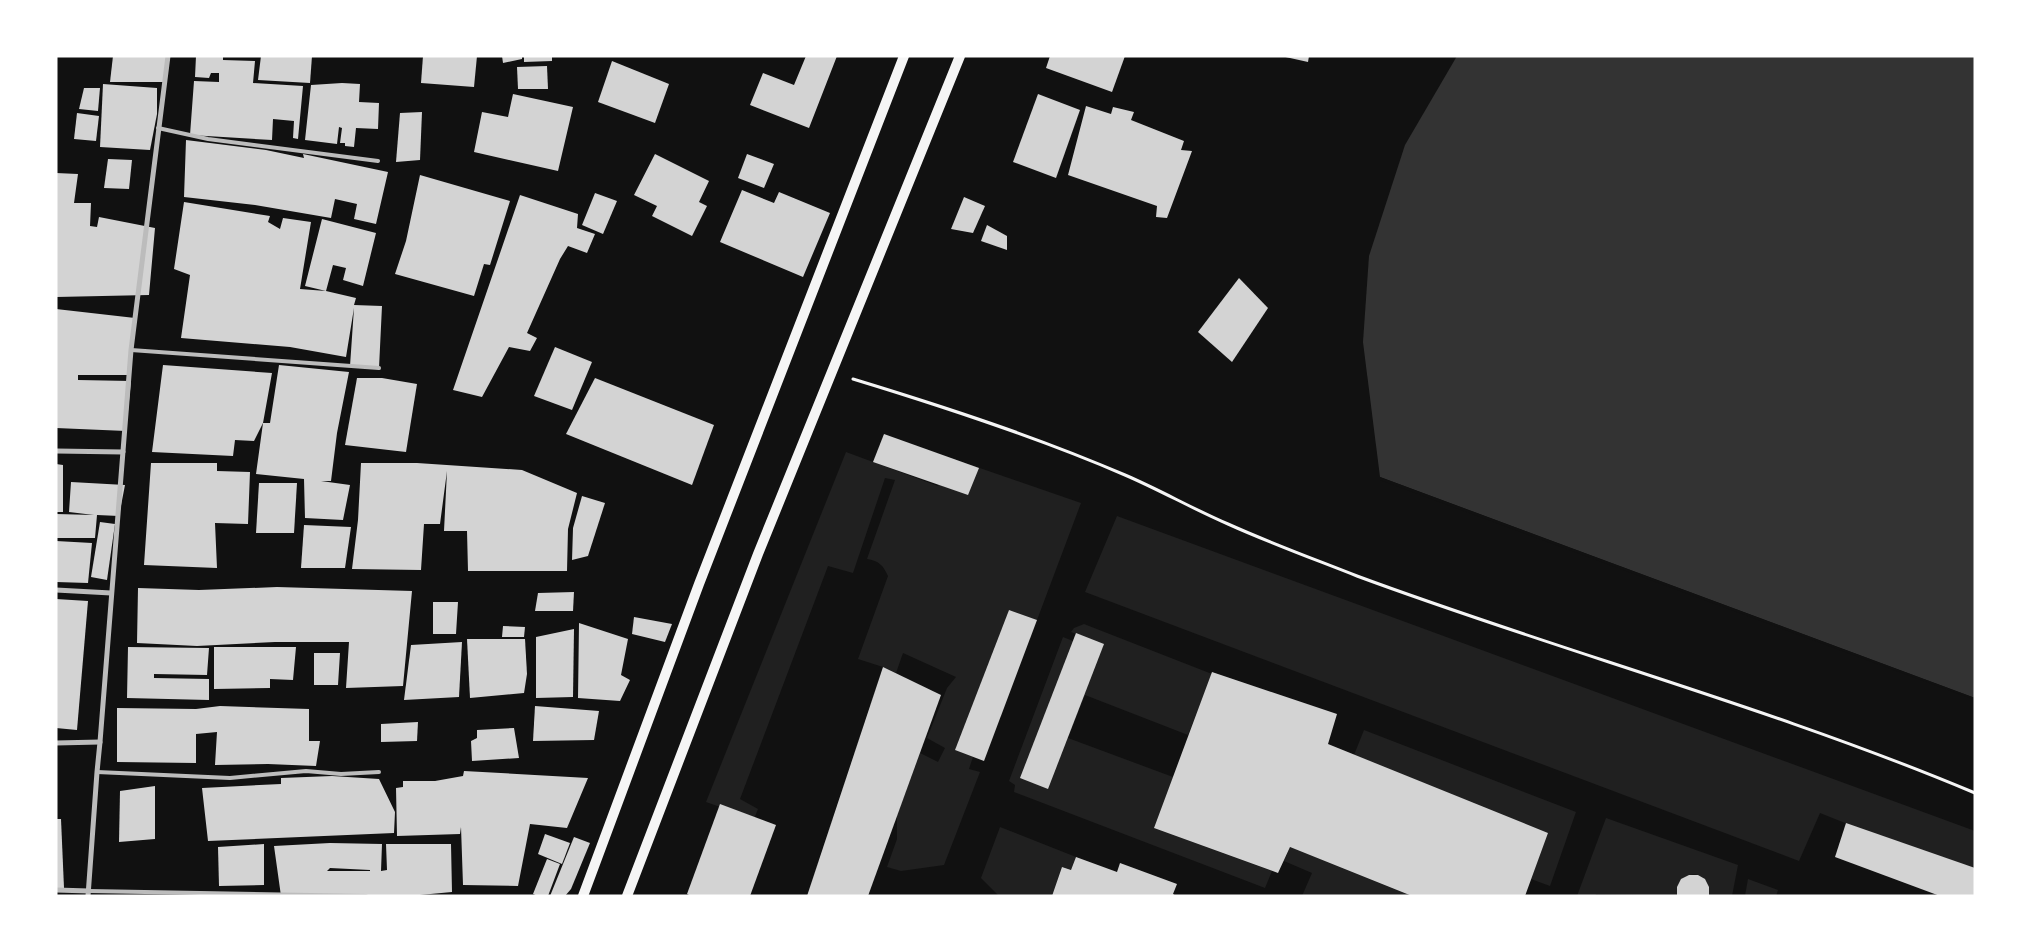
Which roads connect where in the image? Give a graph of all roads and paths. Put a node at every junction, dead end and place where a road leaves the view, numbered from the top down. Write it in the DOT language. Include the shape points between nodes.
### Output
graph roads {
  1 [pos="168,56"];
  2 [pos="904,56"];
  3 [pos="960,56"];
  4 [pos="158,128"];
  5 [pos="378,161"];
  6 [pos="132,350"];
  7 [pos="379,368"];
  8 [pos="831,372"];
  9 [pos="56,451"];
  10 [pos="123,452"];
  11 [pos="56,590"];
  12 [pos="111,593"];
  13 [pos="56,742"];
  14 [pos="100,742"];
  15 [pos="96,772"];
  16 [pos="379,772"];
  17 [pos="1975,793"];
  18 [pos="56,890"];
  19 [pos="88,893"];
  20 [pos="366,896"];
  21 [pos="583,896"];
  22 [pos="627,896"];
  1 -- 4 [label="street"];
  2 -- 21 [label="main road" via="699,584"];
  3 -- 8 [label="main road"];
  4 -- 5 [label="lane" via="208,139"];
  4 -- 6 [label="street"];
  6 -- 7 [label="lane"];
  6 -- 10 [label="street"];
  8 -- 17 [label="path" via="1054,447 1126,475 1227,524 1358,576 1783,719"];
  8 -- 22 [label="main road"];
  9 -- 10 [label="street"];
  10 -- 12 [label="street"];
  11 -- 12 [label="street"];
  12 -- 14 [label="street"];
  13 -- 14 [label="street"];
  14 -- 15 [label="street"];
  15 -- 16 [label="lane" via="230,778 306,771 341,774"];
  15 -- 19 [label="street"];
  18 -- 19 [label="street"];
  19 -- 20 [label="lane"];
}
